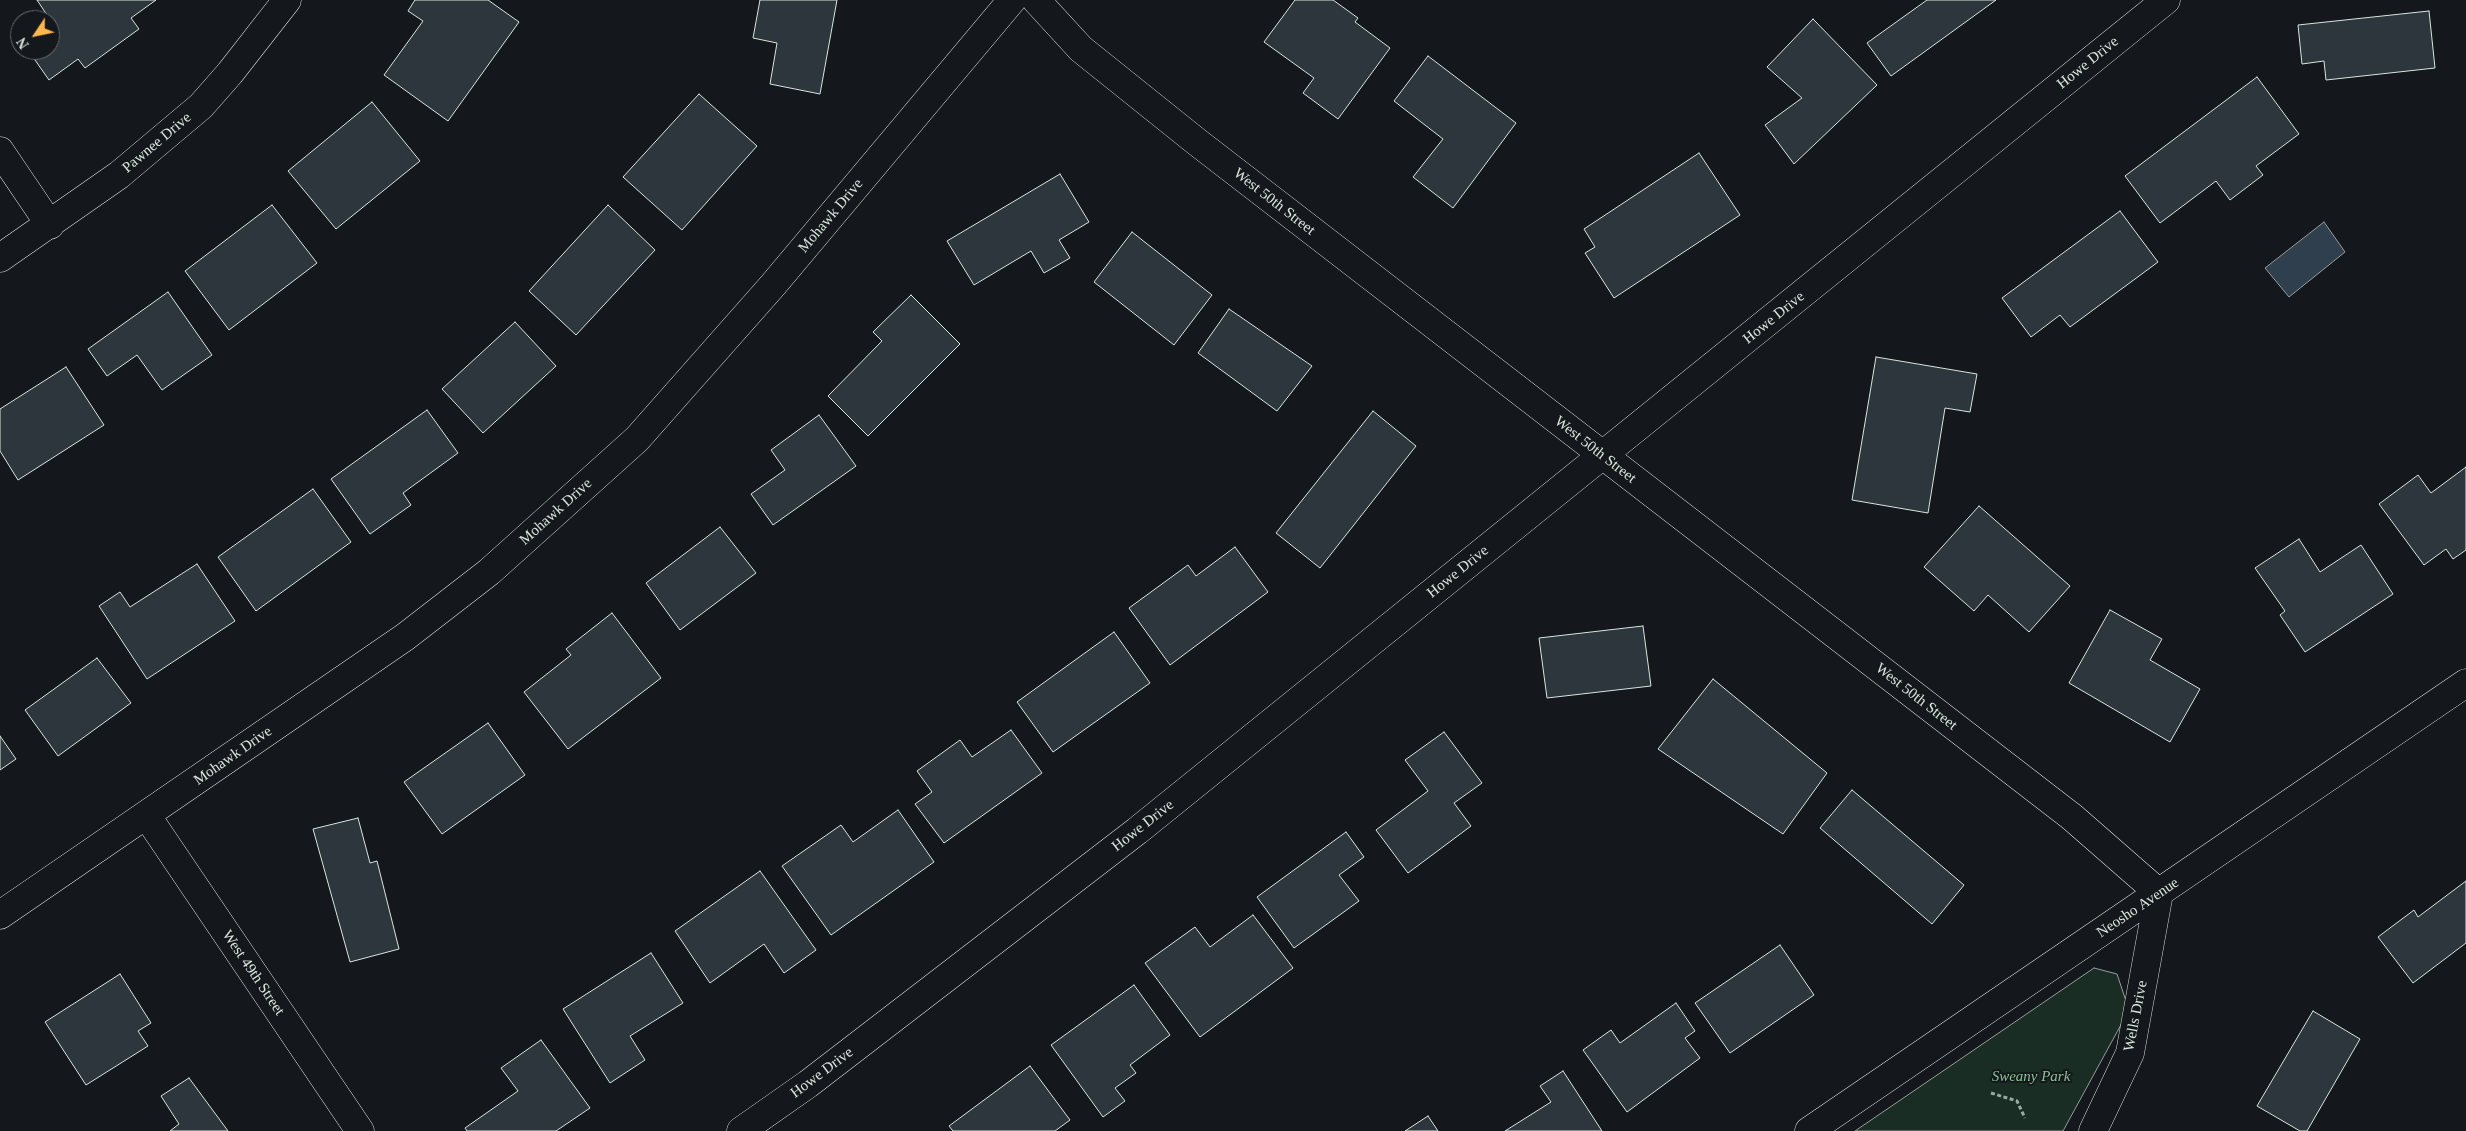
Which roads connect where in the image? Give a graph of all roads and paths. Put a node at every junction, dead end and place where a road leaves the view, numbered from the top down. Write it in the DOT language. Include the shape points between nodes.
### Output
graph roads {
  1 [pos="287,0"];
  2 [pos="1012,0"];
  3 [pos="1036,0"];
  4 [pos="2166,0"];
  5 [pos="0,151"];
  6 [pos="50,224"];
  7 [pos="0,258"];
  8 [pos="1603,456"];
  9 [pos="2466,683"];
  10 [pos="147,816"];
  11 [pos="2159,894"];
  12 [pos="0,915"];
  13 [pos="1991,1093"];
  14 [pos="2025,1118"];
  15 [pos="360,1131"];
  16 [pos="741,1131"];
  17 [pos="1809,1131"];
  18 [pos="2093,1131"];
  1 -- 6 [label="street, Pawnee Drive" via="201,106 119,175"];
  2 -- 10 [label="street, Mohawk Drive" via="773,286 637,439 481,578 405,636"];
  3 -- 8 [label="street, West 50th Street" via="1081,48 1189,136"];
  4 -- 8 [label="street, Howe Drive"];
  5 -- 6 [label="street"];
  6 -- 7 [label="street, Pawnee Drive"];
  8 -- 11 [label="street, West 50th Street" via="2072,817"];
  8 -- 16 [label="street, Howe Drive" via="1137,831 808,1084"];
  9 -- 11 [label="street, Neosho Avenue"];
  10 -- 12 [label="street, Mohawk Drive"];
  10 -- 15 [label="street, West 49th Street"];
  11 -- 17 [label="street, Neosho Avenue"];
  11 -- 18 [label="street, Wells Drive" via="2130,1053"];
  13 -- 14 [label="path" via="2017,1101"];
}
